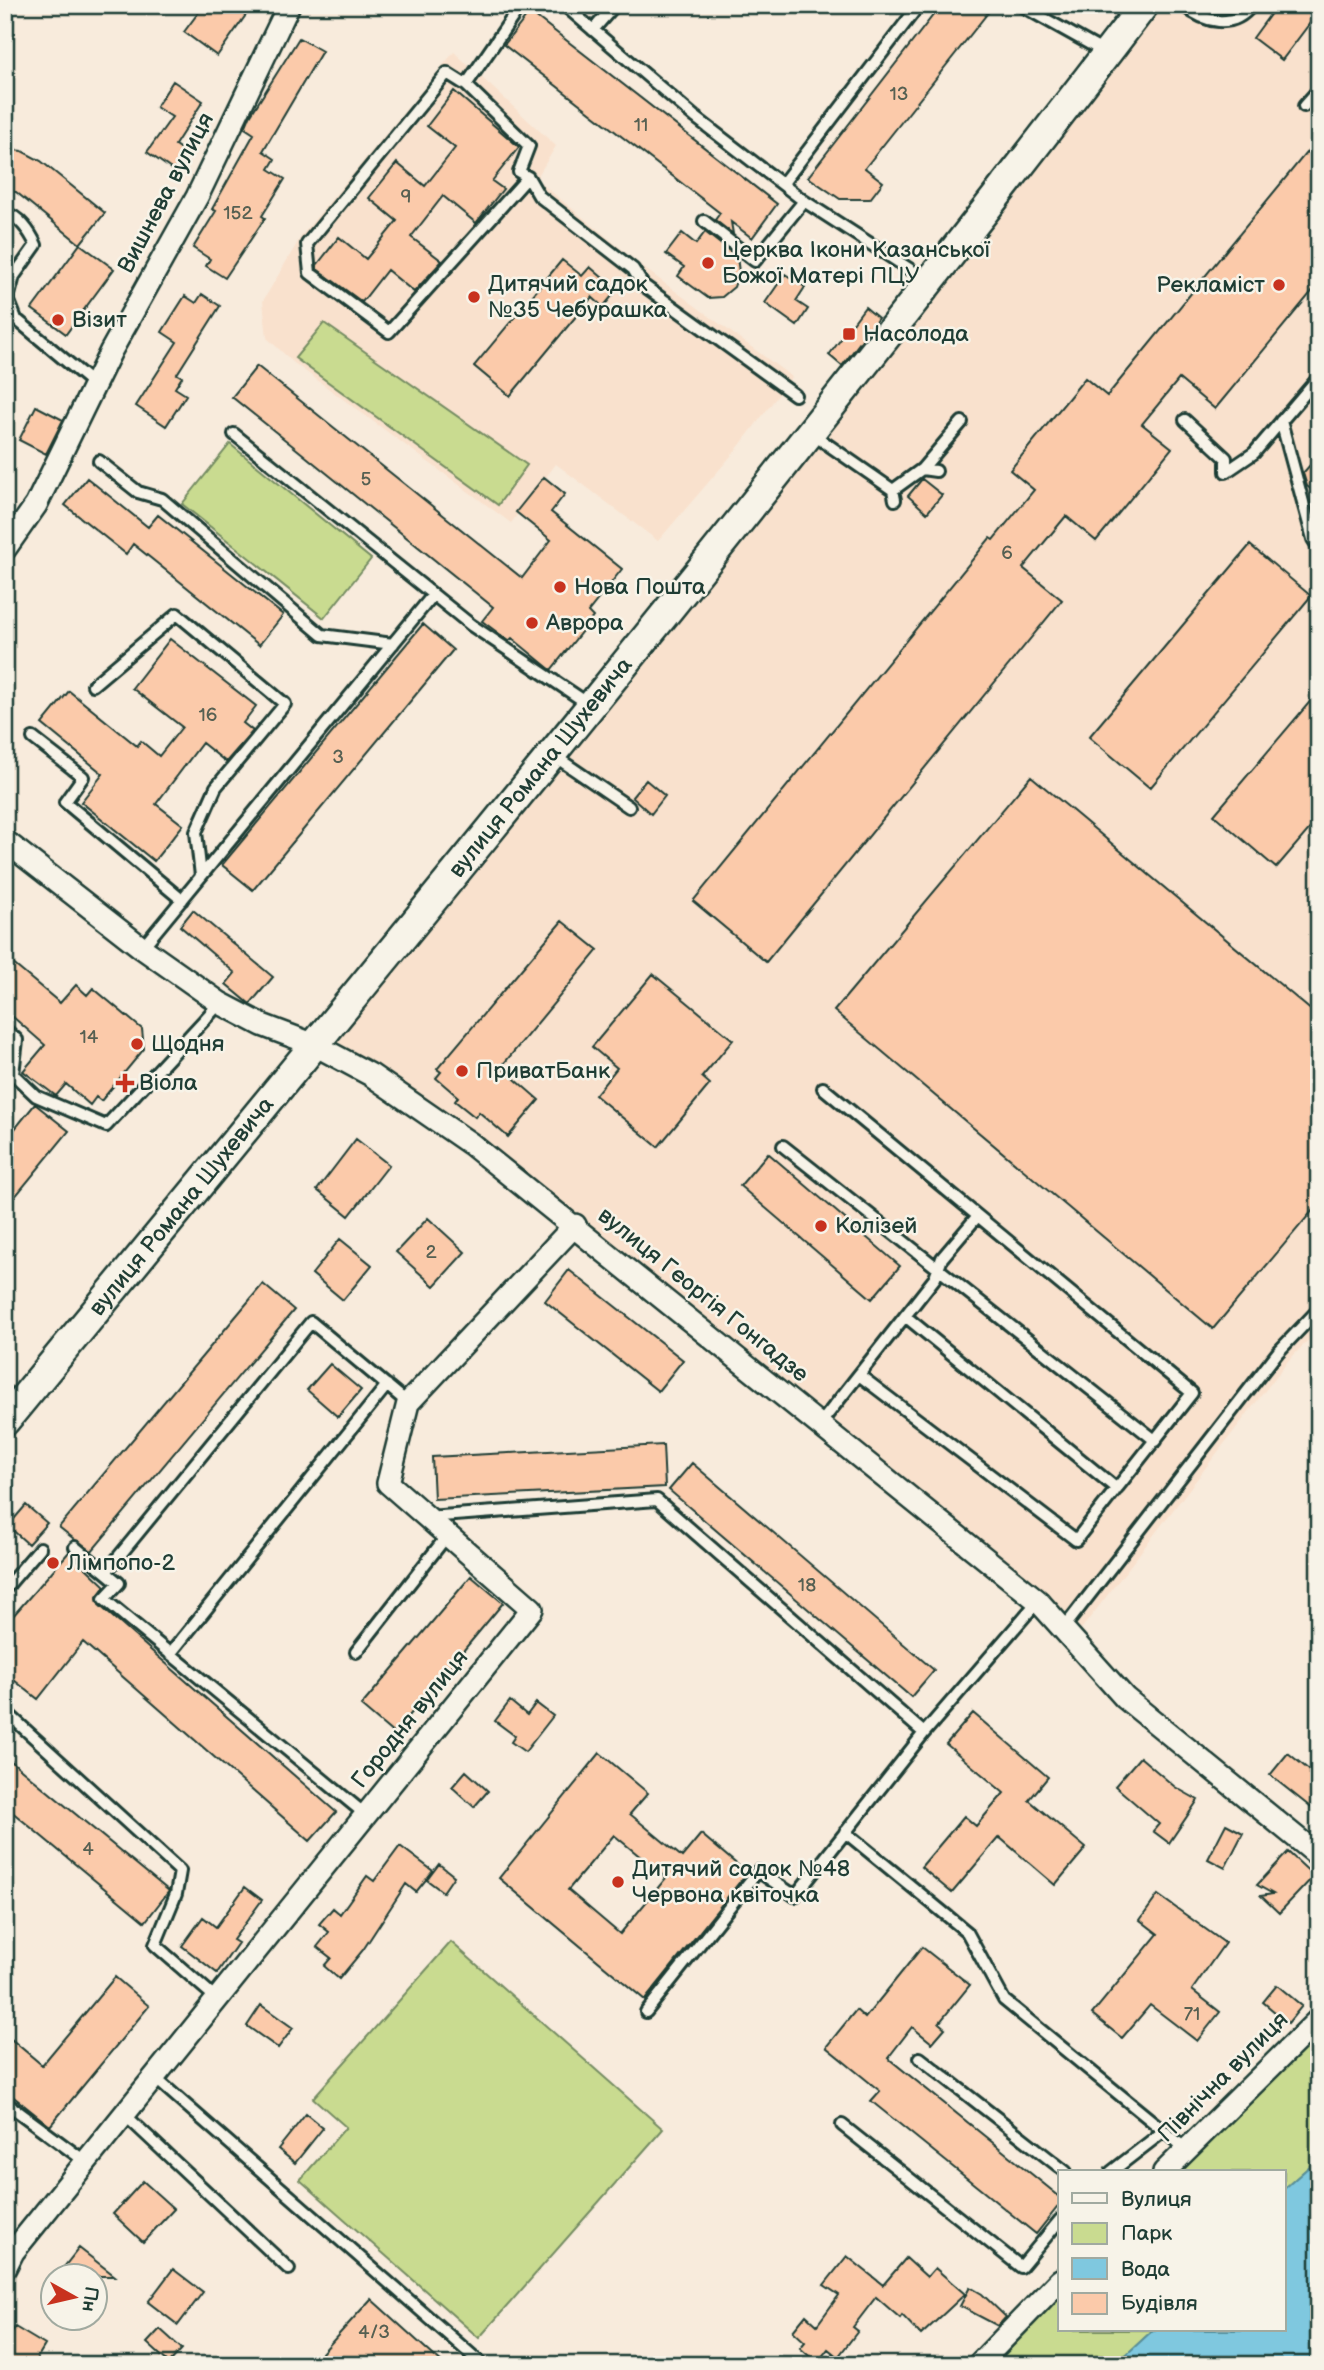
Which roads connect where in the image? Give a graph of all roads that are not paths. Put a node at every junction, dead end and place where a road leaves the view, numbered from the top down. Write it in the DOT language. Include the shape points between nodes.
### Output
graph roads {
  1 [pos="289,5"];
  2 [pos="521,5"];
  3 [pos="564,5"];
  4 [pos="615,5"];
  5 [pos="919,5"];
  6 [pos="1020,5"];
  7 [pos="1144,5"];
  8 [pos="1183,5"];
  9 [pos="1252,5"];
  10 [pos="593,30"];
  11 [pos="1107,54"];
  12 [pos="466,85"];
  13 [pos="1319,89"];
  14 [pos="1304,106"];
  15 [pos="528,177"];
  16 [pos="783,183"];
  17 [pos="804,201"];
  18 [pos="5,213"];
  19 [pos="704,221"];
  20 [pos="932,283"];
  21 [pos="1319,377"];
  22 [pos="96,386"];
  23 [pos="795,395"];
  24 [pos="1185,420"];
  25 [pos="1282,421"];
  26 [pos="962,422"];
  27 [pos="811,433"];
  28 [pos="234,434"];
  29 [pos="99,461"];
  30 [pos="922,469"];
  31 [pos="936,471"];
  32 [pos="1319,548"];
  33 [pos="5,549"];
  34 [pos="433,596"];
  35 [pos="393,644"];
  36 [pos="93,685"];
  37 [pos="590,705"];
  38 [pos="33,738"];
  39 [pos="551,754"];
  40 [pos="629,807"];
  41 [pos="5,841"];
  42 [pos="201,877"];
  43 [pos="181,900"];
  44 [pos="142,948"];
  45 [pos="220,1003"];
  46 [pos="5,1029"];
  47 [pos="316,1045"];
  48 [pos="823,1088"];
  49 [pos="783,1146"];
  50 [pos="976,1218"];
  51 [pos="575,1225"];
  52 [pos="938,1270"];
  53 [pos="1319,1309"];
  54 [pos="905,1316"];
  55 [pos="859,1375"];
  56 [pos="387,1385"];
  57 [pos="408,1403"];
  58 [pos="5,1421"];
  59 [pos="820,1424"];
  60 [pos="1156,1441"];
  61 [pos="1117,1489"];
  62 [pos="426,1517"];
  63 [pos="446,1536"];
  64 [pos="75,1547"];
  65 [pos="40,1548"];
  66 [pos="106,1572"];
  67 [pos="9,1576"];
  68 [pos="5,1589"];
  69 [pos="1038,1601"];
  70 [pos="1063,1629"];
  71 [pos="356,1653"];
  72 [pos="170,1654"];
  73 [pos="5,1711"];
  74 [pos="924,1733"];
  75 [pos="366,1815"];
  76 [pos="845,1832"];
  77 [pos="1319,1856"];
  78 [pos="217,1998"];
  79 [pos="646,2012"];
  80 [pos="1319,2019"];
  81 [pos="920,2058"];
  82 [pos="154,2077"];
  83 [pos="5,2102"];
  84 [pos="124,2114"];
  85 [pos="842,2125"];
  86 [pos="1164,2131"];
  87 [pos="1186,2149"];
  88 [pos="86,2162"];
  89 [pos="1063,2170"];
  90 [pos="1114,2170"];
  91 [pos="1166,2170"];
  92 [pos="1058,2222"];
  93 [pos="5,2268"];
  94 [pos="289,2269"];
  95 [pos="1058,2282"];
  96 [pos="483,2365"];
  97 [pos="978,2365"];
  1 -- 22 [label="street, Вишнева вулиця" via="197,197"];
  2 -- 12 [label="lane"];
  3 -- 10 [label="lane"];
  4 -- 10 [label="lane"];
  5 -- 16 [label="lane"];
  6 -- 11 [label="lane"];
  7 -- 11 [label="main road, вулиця Романа Шухевича"];
  8 -- 9 [label="lane" via="1200,17 1228,22"];
  10 -- 16 [label="lane" via="695,117"];
  11 -- 20 [label="main road, вулиця Романа Шухевича"];
  12 -- 15 [label="lane" via="529,146 519,172"];
  12 -- 15 [label="lane" via="447,73 307,244 310,273 389,332"];
  13 -- 14 [label="lane"];
  15 -- 23 [label="lane" via="539,196 633,269 643,285"];
  16 -- 17 [label="lane"];
  17 -- 19 [label="lane" via="755,261"];
  17 -- 20 [label="lane"];
  18 -- 22 [label="lane" via="30,233 36,245 14,276 8,299 16,319"];
  20 -- 27 [label="main road, вулиця Романа Шухевича"];
  21 -- 25 [label="lane"];
  22 -- 33 [label="street, Вишнева вулиця" via="36,505"];
  24 -- 25 [label="lane" via="1226,458 1226,472 1254,453"];
  25 -- 32 [label="lane"];
  26 -- 30 [label="lane"];
  27 -- 30 [label="lane" via="894,495"];
  27 -- 37 [label="main road, вулиця Романа Шухевича"];
  28 -- 34 [label="lane"];
  29 -- 35 [label="lane" via="138,492 162,499 322,635"];
  30 -- 31 [label="lane"];
  34 -- 35 [label="lane"];
  34 -- 37 [label="lane"];
  35 -- 42 [label="lane"];
  36 -- 42 [label="lane" via="177,614 285,704 216,787 196,832"];
  37 -- 39 [label="main road, вулиця Романа Шухевича"];
  38 -- 43 [label="lane" via="83,777 65,802"];
  39 -- 40 [label="lane"];
  39 -- 47 [label="main road, вулиця Романа Шухевича"];
  41 -- 44 [label="street, вулиця Георгія Гонгадзе"];
  42 -- 43 [label="lane"];
  43 -- 44 [label="lane"];
  44 -- 45 [label="street, вулиця Георгія Гонгадзе"];
  45 -- 46 [label="lane" via="106,1126 36,1096 13,1074 17,1040"];
  45 -- 47 [label="street, вулиця Георгія Гонгадзе" via="262,1026"];
  47 -- 51 [label="street, вулиця Георгія Гонгадзе" via="382,1082"];
  47 -- 58 [label="main road, вулиця Романа Шухевича"];
  48 -- 50 [label="lane"];
  49 -- 52 [label="lane"];
  50 -- 52 [label="lane" via="942,1258"];
  50 -- 60 [label="lane" via="1192,1394"];
  51 -- 57 [label="street, Городня вулиця"];
  51 -- 59 [label="street, вулиця Георгія Гонгадзе"];
  52 -- 54 [label="lane"];
  52 -- 60 [label="lane"];
  53 -- 70 [label="lane" via="1278,1352"];
  54 -- 55 [label="lane"];
  54 -- 61 [label="lane"];
  55 -- 59 [label="lane"];
  55 -- 61 [label="lane" via="1076,1540"];
  56 -- 57 [label="lane"];
  56 -- 66 [label="lane" via="312,1322"];
  56 -- 72 [label="lane"];
  57 -- 62 [label="street, Городня вулиця" via="388,1483"];
  59 -- 69 [label="street, вулиця Георгія Гонгадзе"];
  60 -- 61 [label="lane"];
  62 -- 63 [label="street, Городня вулиця"];
  62 -- 74 [label="lane" via="657,1500"];
  63 -- 71 [label="lane"];
  63 -- 75 [label="street, Городня вулиця" via="532,1609"];
  64 -- 66 [label="lane"];
  65 -- 67 [label="lane"];
  66 -- 72 [label="lane" via="119,1583 104,1599"];
  67 -- 68 [label="lane"];
  69 -- 70 [label="street, вулиця Георгія Гонгадзе"];
  69 -- 74 [label="lane"];
  70 -- 77 [label="street, вулиця Георгія Гонгадзе" via="1125,1698"];
  72 -- 75 [label="lane"];
  73 -- 78 [label="lane" via="180,1871 176,1894 155,1945"];
  74 -- 76 [label="lane"];
  75 -- 78 [label="street, Городня вулиця"];
  76 -- 79 [label="lane" via="795,1896 758,1871"];
  76 -- 86 [label="lane" via="967,1932 1004,2000"];
  78 -- 82 [label="street, Городня вулиця"];
  80 -- 87 [label="street, Північна вулиця"];
  81 -- 89 [label="lane"];
  82 -- 84 [label="street, Городня вулиця"];
  82 -- 96 [label="lane"];
  83 -- 88 [label="lane"];
  84 -- 88 [label="street, Городня вулиця"];
  84 -- 94 [label="lane"];
  85 -- 92 [label="lane" via="1020,2267"];
  86 -- 87 [label="lane"];
  86 -- 90 [label="lane"];
  87 -- 91 [label="street, Північна вулиця"];
  88 -- 93 [label="street, Городня вулиця"];
  95 -- 97 [label="street"];
}
